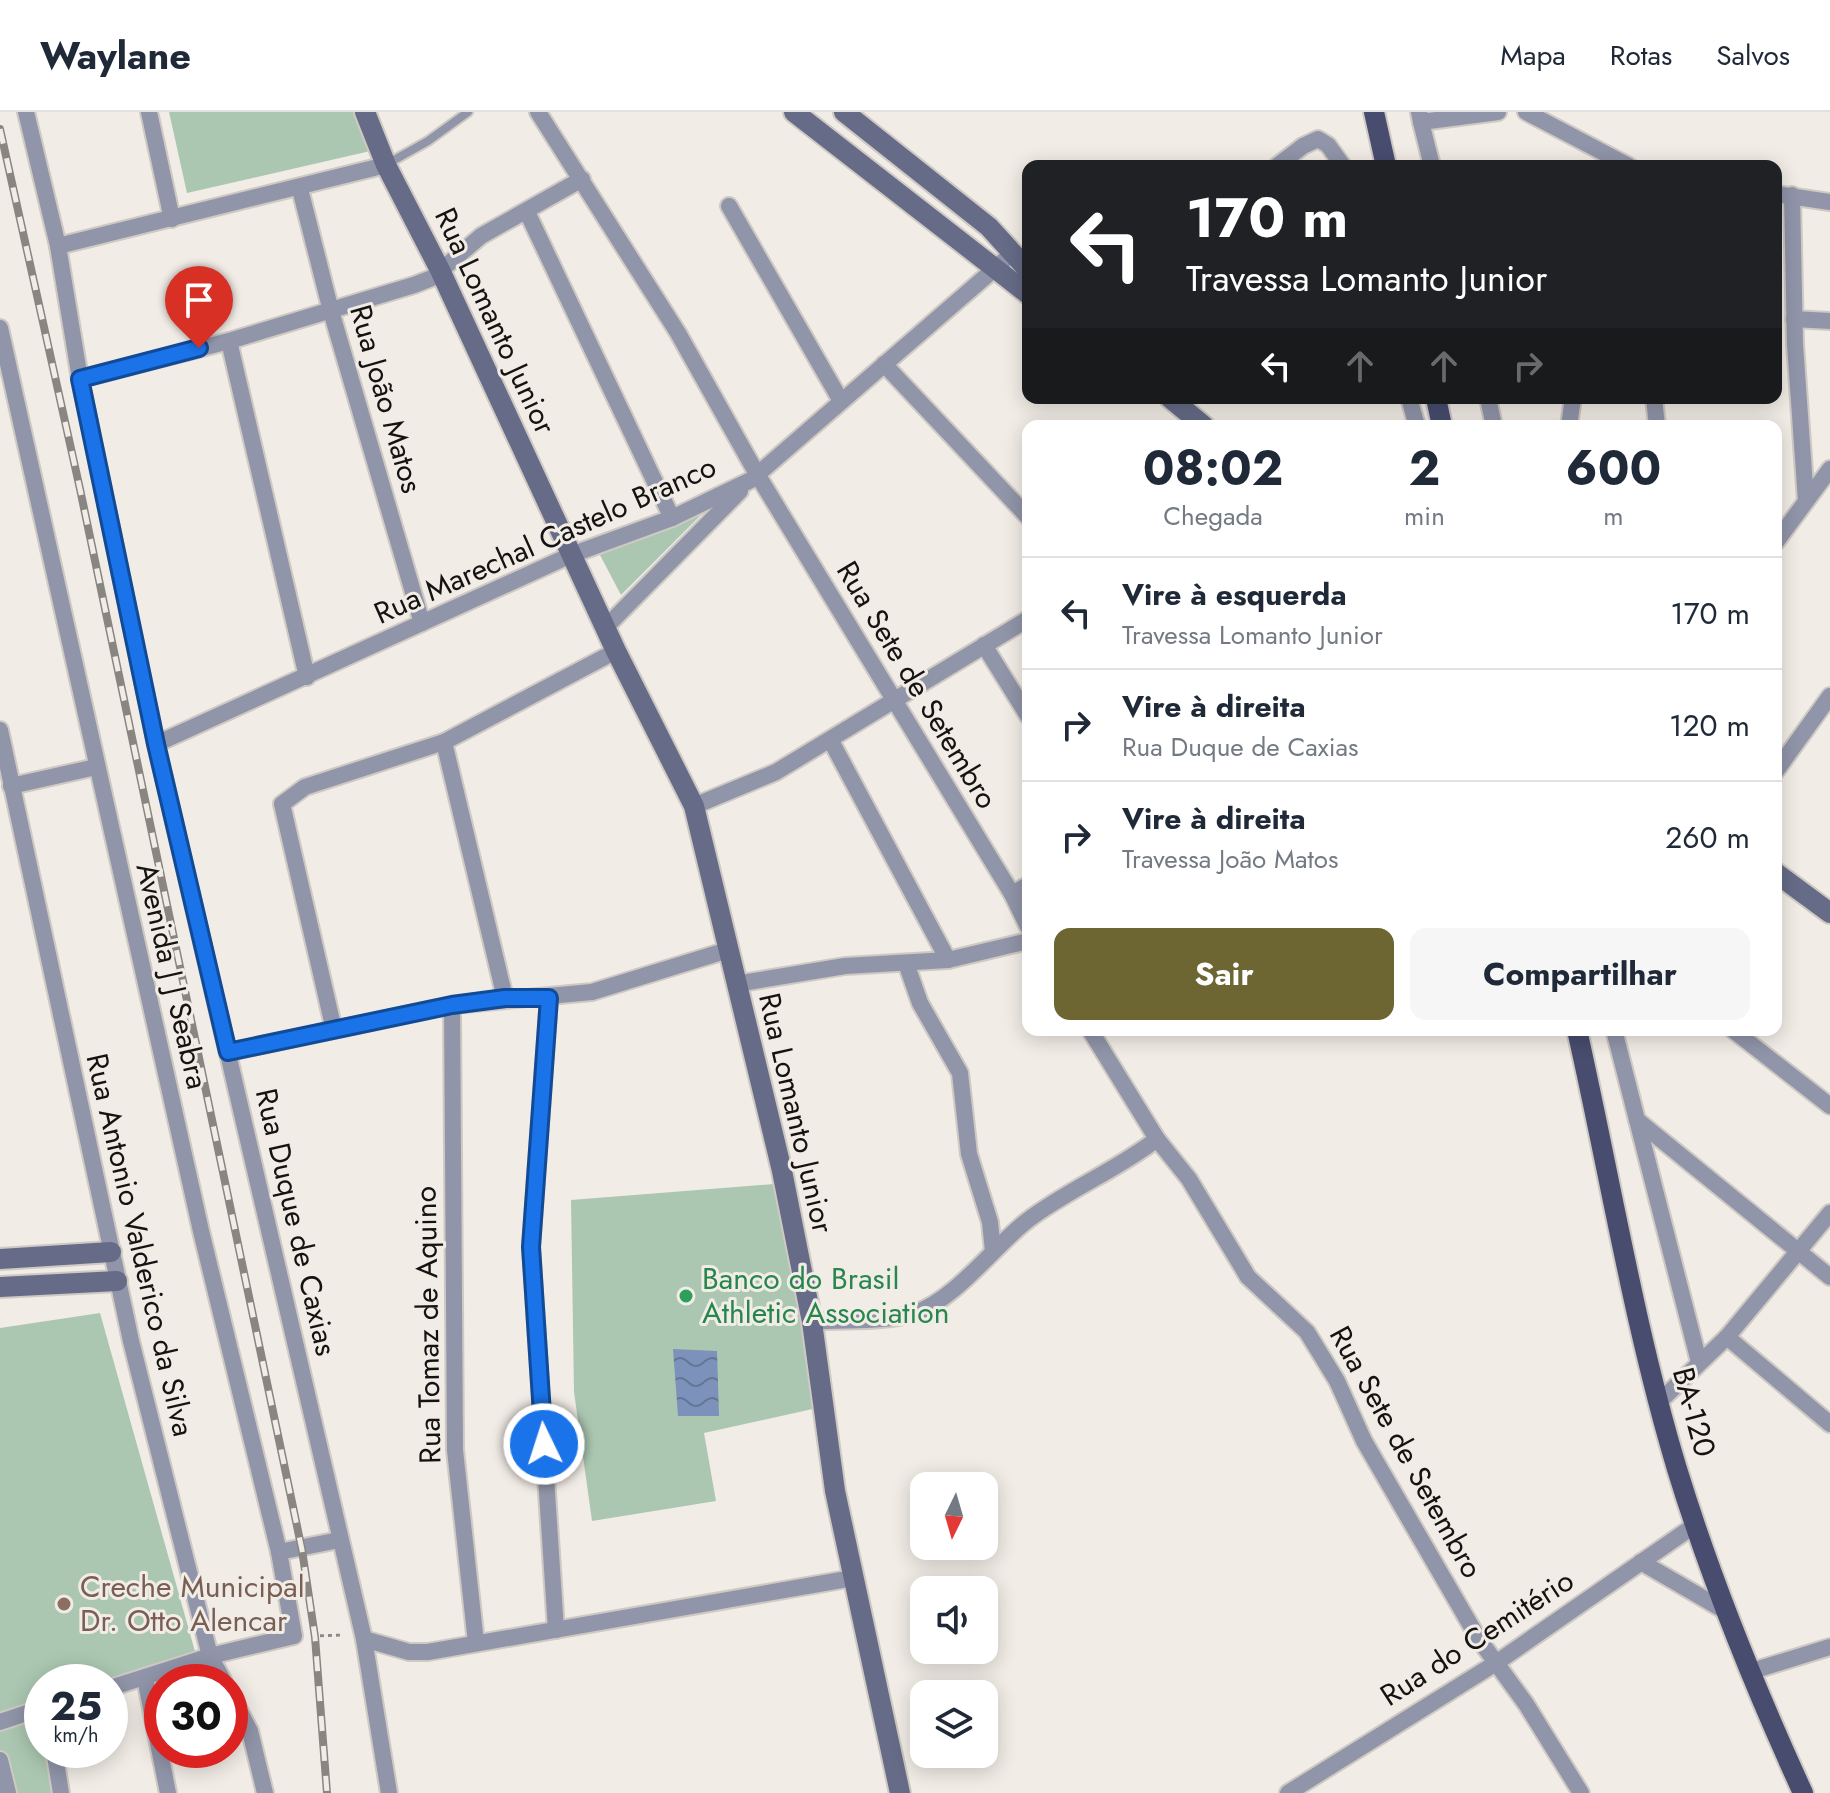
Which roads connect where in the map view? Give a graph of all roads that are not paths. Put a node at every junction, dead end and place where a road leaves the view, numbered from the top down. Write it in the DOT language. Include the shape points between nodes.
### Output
graph roads {
  1 [pos="26,112"];
  2 [pos="149,112"];
  3 [pos="365,112"];
  4 [pos="468,112"];
  5 [pos="538,112"];
  6 [pos="794,112"];
  7 [pos="1374,112"];
  8 [pos="1498,112"];
  9 [pos="1526,112"];
  10 [pos="851,114"];
  11 [pos="1420,117"];
  12 [pos="832,144"];
  13 [pos="1285,160"];
  14 [pos="1338,160"];
  15 [pos="1385,160"];
  16 [pos="1431,160"];
  17 [pos="1618,160"];
  18 [pos="386,165"];
  19 [pos="582,179"];
  20 [pos="300,189"];
  21 [pos="1784,195"];
  22 [pos="1830,202"];
  23 [pos="729,206"];
  24 [pos="527,212"];
  25 [pos="172,219"];
  26 [pos="58,246"];
  27 [pos="1014,252"];
  28 [pos="1022,262"];
  29 [pos="440,270"];
  30 [pos="994,270"];
  31 [pos="1022,290"];
  32 [pos="331,311"];
  33 [pos="1794,319"];
  34 [pos="1830,321"];
  35 [pos="0,328"];
  36 [pos="229,341"];
  37 [pos="884,364"];
  38 [pos="80,379"];
  39 [pos="7,388"];
  40 [pos="841,401"];
  41 [pos="1177,404"];
  42 [pos="1197,420"];
  43 [pos="1830,469"];
  44 [pos="754,477"];
  45 [pos="1806,501"];
  46 [pos="1022,511"];
  47 [pos="672,518"];
  48 [pos="1782,534"];
  49 [pos="571,555"];
  50 [pos="422,623"];
  51 [pos="1022,623"];
  52 [pos="606,627"];
  53 [pos="984,645"];
  54 [pos="616,651"];
  55 [pos="307,677"];
  56 [pos="1830,696"];
  57 [pos="892,700"];
  58 [pos="1022,706"];
  59 [pos="0,730"];
  60 [pos="831,741"];
  61 [pos="444,742"];
  62 [pos="156,744"];
  63 [pos="1782,763"];
  64 [pos="96,767"];
  65 [pos="11,786"];
  66 [pos="694,806"];
  67 [pos="8,816"];
  68 [pos="1782,877"];
  69 [pos="1022,888"];
  70 [pos="1012,894"];
  71 [pos="1829,911"];
  72 [pos="1022,915"];
  73 [pos="1022,942"];
  74 [pos="728,950"];
  75 [pos="948,960"];
  76 [pos="906,963"];
  77 [pos="736,984"];
  78 [pos="505,998"];
  79 [pos="549,998"];
  80 [pos="452,1005"];
  81 [pos="334,1030"];
  82 [pos="1094,1036"];
  83 [pos="1578,1036"];
  84 [pos="1616,1036"];
  85 [pos="1741,1036"];
  86 [pos="228,1052"];
  87 [pos="1830,1106"];
  88 [pos="1637,1120"];
  89 [pos="1157,1139"];
  90 [pos="1830,1213"];
  91 [pos="993,1251"];
  92 [pos="1798,1251"];
  93 [pos="111,1252"];
  94 [pos="0,1259"];
  95 [pos="1830,1277"];
  96 [pos="117,1281"];
  97 [pos="0,1287"];
  98 [pos="812,1322"];
  99 [pos="1727,1337"];
  100 [pos="1699,1362"];
  101 [pos="1659,1402"];
  102 [pos="1830,1424"];
  103 [pos="1695,1525"];
  104 [pos="339,1540"];
  105 [pos="279,1552"];
  106 [pos="1641,1562"];
  107 [pos="853,1578"];
  108 [pos="1727,1612"];
  109 [pos="556,1630"];
  110 [pos="364,1639"];
  111 [pos="476,1643"];
  112 [pos="1830,1647"];
  113 [pos="210,1656"];
  114 [pos="1496,1663"];
  115 [pos="186,1664"];
  116 [pos="214,1664"];
  117 [pos="1749,1672"];
  118 [pos="24,1714"];
  119 [pos="0,1722"];
  120 [pos="248,1727"];
  121 [pos="0,1760"];
  122 [pos="57,1768"];
  123 [pos="163,1768"];
  124 [pos="8,1793"];
  125 [pos="61,1793"];
  126 [pos="168,1793"];
  127 [pos="265,1793"];
  128 [pos="389,1793"];
  129 [pos="900,1793"];
  130 [pos="1288,1793"];
  131 [pos="1581,1793"];
  132 [pos="1803,1793"];
  1 -- 26 [label="street, Rua Duque de Caxias"];
  2 -- 25 [label="street"];
  3 -- 18 [label="street, Rua Lomanto Junior"];
  4 -- 18 [label="lane"];
  5 -- 19 [label="street, Rua Sete de Setembro"];
  6 -- 12 [label="street"];
  7 -- 15 [label="main road"];
  8 -- 11 [label="street"];
  9 -- 17 [label="street"];
  10 -- 12 [label="street"];
  10 -- 27 [label="street"];
  11 -- 16 [label="street"];
  12 -- 30 [label="street"];
  13 -- 14 [label="street" via="1310,141 1323,140"];
  18 -- 20 [label="street"];
  18 -- 29 [label="street, Rua Lomanto Junior"];
  19 -- 24 [label="street"];
  19 -- 44 [label="street, Rua Sete de Setembro" via="678,333"];
  20 -- 25 [label="street"];
  20 -- 32 [label="street, Rua João Matos"];
  21 -- 22 [label="street"];
  21 -- 33 [label="street"];
  23 -- 40 [label="street"];
  24 -- 29 [label="street" via="481,236"];
  24 -- 47 [label="street"];
  25 -- 26 [label="street"];
  26 -- 38 [label="street, Rua Duque de Caxias"];
  27 -- 28 [label="street"];
  27 -- 30 [label="street, Rua Marechal Castelo Branco"];
  29 -- 32 [label="street" via="414,285"];
  29 -- 49 [label="street, Rua Lomanto Junior"];
  30 -- 31 [label="street"];
  30 -- 37 [label="street, Rua Marechal Castelo Branco"];
  32 -- 36 [label="street"];
  32 -- 50 [label="street, Rua João Matos"];
  33 -- 34 [label="street"];
  33 -- 45 [label="street"];
  35 -- 39 [label="street, Avenida J J Seabra"];
  36 -- 38 [label="street"];
  36 -- 55 [label="street"];
  37 -- 40 [label="street, Rua Marechal Castelo Branco"];
  37 -- 46 [label="street"];
  38 -- 62 [label="street, Rua Duque de Caxias"];
  39 -- 64 [label="street, Avenida J J Seabra"];
  40 -- 44 [label="street, Rua Marechal Castelo Branco"];
  41 -- 42 [label="street"];
  43 -- 45 [label="street"];
  44 -- 47 [label="street, Rua Marechal Castelo Branco"];
  44 -- 52 [label="street"];
  44 -- 57 [label="street, Rua Sete de Setembro"];
  45 -- 48 [label="street"];
  47 -- 49 [label="street, Rua Marechal Castelo Branco"];
  49 -- 50 [label="street, Rua Marechal Castelo Branco"];
  49 -- 52 [label="street, Rua Lomanto Junior"];
  50 -- 55 [label="street, Rua Marechal Castelo Branco"];
  51 -- 53 [label="street"];
  52 -- 54 [label="street, Rua Lomanto Junior"];
  53 -- 57 [label="street"];
  53 -- 58 [label="street"];
  54 -- 61 [label="street"];
  54 -- 66 [label="street, Rua Lomanto Junior"];
  55 -- 62 [label="street, Rua Marechal Castelo Branco"];
  56 -- 63 [label="street"];
  57 -- 60 [label="street"];
  57 -- 70 [label="street, Rua Sete de Setembro"];
  59 -- 65 [label="street, Rua Antonio Valderico da Silva"];
  60 -- 66 [label="street" via="776,772"];
  60 -- 75 [label="street"];
  61 -- 78 [label="street"];
  61 -- 81 [label="street" via="305,787 282,804"];
  62 -- 86 [label="street, Rua Duque de Caxias"];
  64 -- 65 [label="street"];
  64 -- 105 [label="street, Avenida J J Seabra"];
  65 -- 67 [label="street, Rua Antonio Valderico da Silva"];
  66 -- 74 [label="street, Rua Lomanto Junior"];
  67 -- 93 [label="street, Rua Antonio Valderico da Silva"];
  68 -- 71 [label="street"];
  69 -- 70 [label="street"];
  70 -- 72 [label="street, Rua Sete de Setembro"];
  73 -- 75 [label="street"];
  74 -- 77 [label="street, Rua Lomanto Junior"];
  74 -- 79 [label="street" via="592,992"];
  75 -- 76 [label="street"];
  76 -- 77 [label="street" via="845,966"];
  76 -- 91 [label="street" via="920,1003 960,1073 969,1154 990,1222"];
  77 -- 98 [label="street, Rua Lomanto Junior"];
  78 -- 79 [label="street"];
  78 -- 80 [label="street"];
  79 -- 109 [label="street" via="531,1247"];
  80 -- 81 [label="street"];
  80 -- 111 [label="street, Rua Tomaz de Aquino" via="455,1450"];
  81 -- 86 [label="street"];
  82 -- 89 [label="street, Rua Sete de Setembro"];
  83 -- 101 [label="main road, BA-120 / BA-120"];
  84 -- 88 [label="street"];
  85 -- 87 [label="street"];
  86 -- 104 [label="street, Rua Duque de Caxias"];
  88 -- 92 [label="street"];
  88 -- 100 [label="street"];
  89 -- 91 [label="street" via="1029,1219"];
  89 -- 114 [label="street, Rua Sete de Setembro" via="1189,1179 1248,1277 1307,1332 1364,1441"];
  90 -- 92 [label="street"];
  91 -- 98 [label="street" via="918,1312"];
  92 -- 95 [label="street"];
  92 -- 99 [label="street"];
  93 -- 94 [label="street"];
  93 -- 96 [label="street, Rua Antonio Valderico da Silva"];
  96 -- 97 [label="street"];
  96 -- 113 [label="street, Rua Antonio Valderico da Silva"];
  98 -- 107 [label="street, Rua Lomanto Junior" via="835,1491"];
  99 -- 100 [label="street"];
  99 -- 102 [label="street"];
  100 -- 101 [label="street"];
  101 -- 103 [label="main road, BA-120 / BA-120"];
  103 -- 106 [label="street, Rua do Cemitério"];
  103 -- 108 [label="main road, BA-120 / BA-120"];
  104 -- 105 [label="street"];
  104 -- 110 [label="street, Rua Duque de Caxias"];
  105 -- 113 [label="street, Avenida J J Seabra" via="294,1636"];
  106 -- 108 [label="street"];
  106 -- 114 [label="street, Rua do Cemitério"];
  107 -- 109 [label="street"];
  107 -- 129 [label="street, Rua Lomanto Junior"];
  108 -- 117 [label="main road, BA-120 / BA-120"];
  109 -- 111 [label="street"];
  110 -- 111 [label="street" via="409,1652"];
  110 -- 128 [label="street, Rua Duque de Caxias"];
  112 -- 117 [label="street"];
  113 -- 115 [label="street"];
  113 -- 116 [label="street, Rua Antonio Valderico da Silva"];
  114 -- 130 [label="street, Rua do Cemitério"];
  114 -- 131 [label="street, Rua Sete de Setembro"];
  117 -- 132 [label="main road, BA-120 / BA-120"];
  118 -- 119 [label="street"];
  120 -- 127 [label="street"];
  121 -- 124 [label="street"];
  122 -- 125 [label="street"];
  123 -- 126 [label="street"];
}
